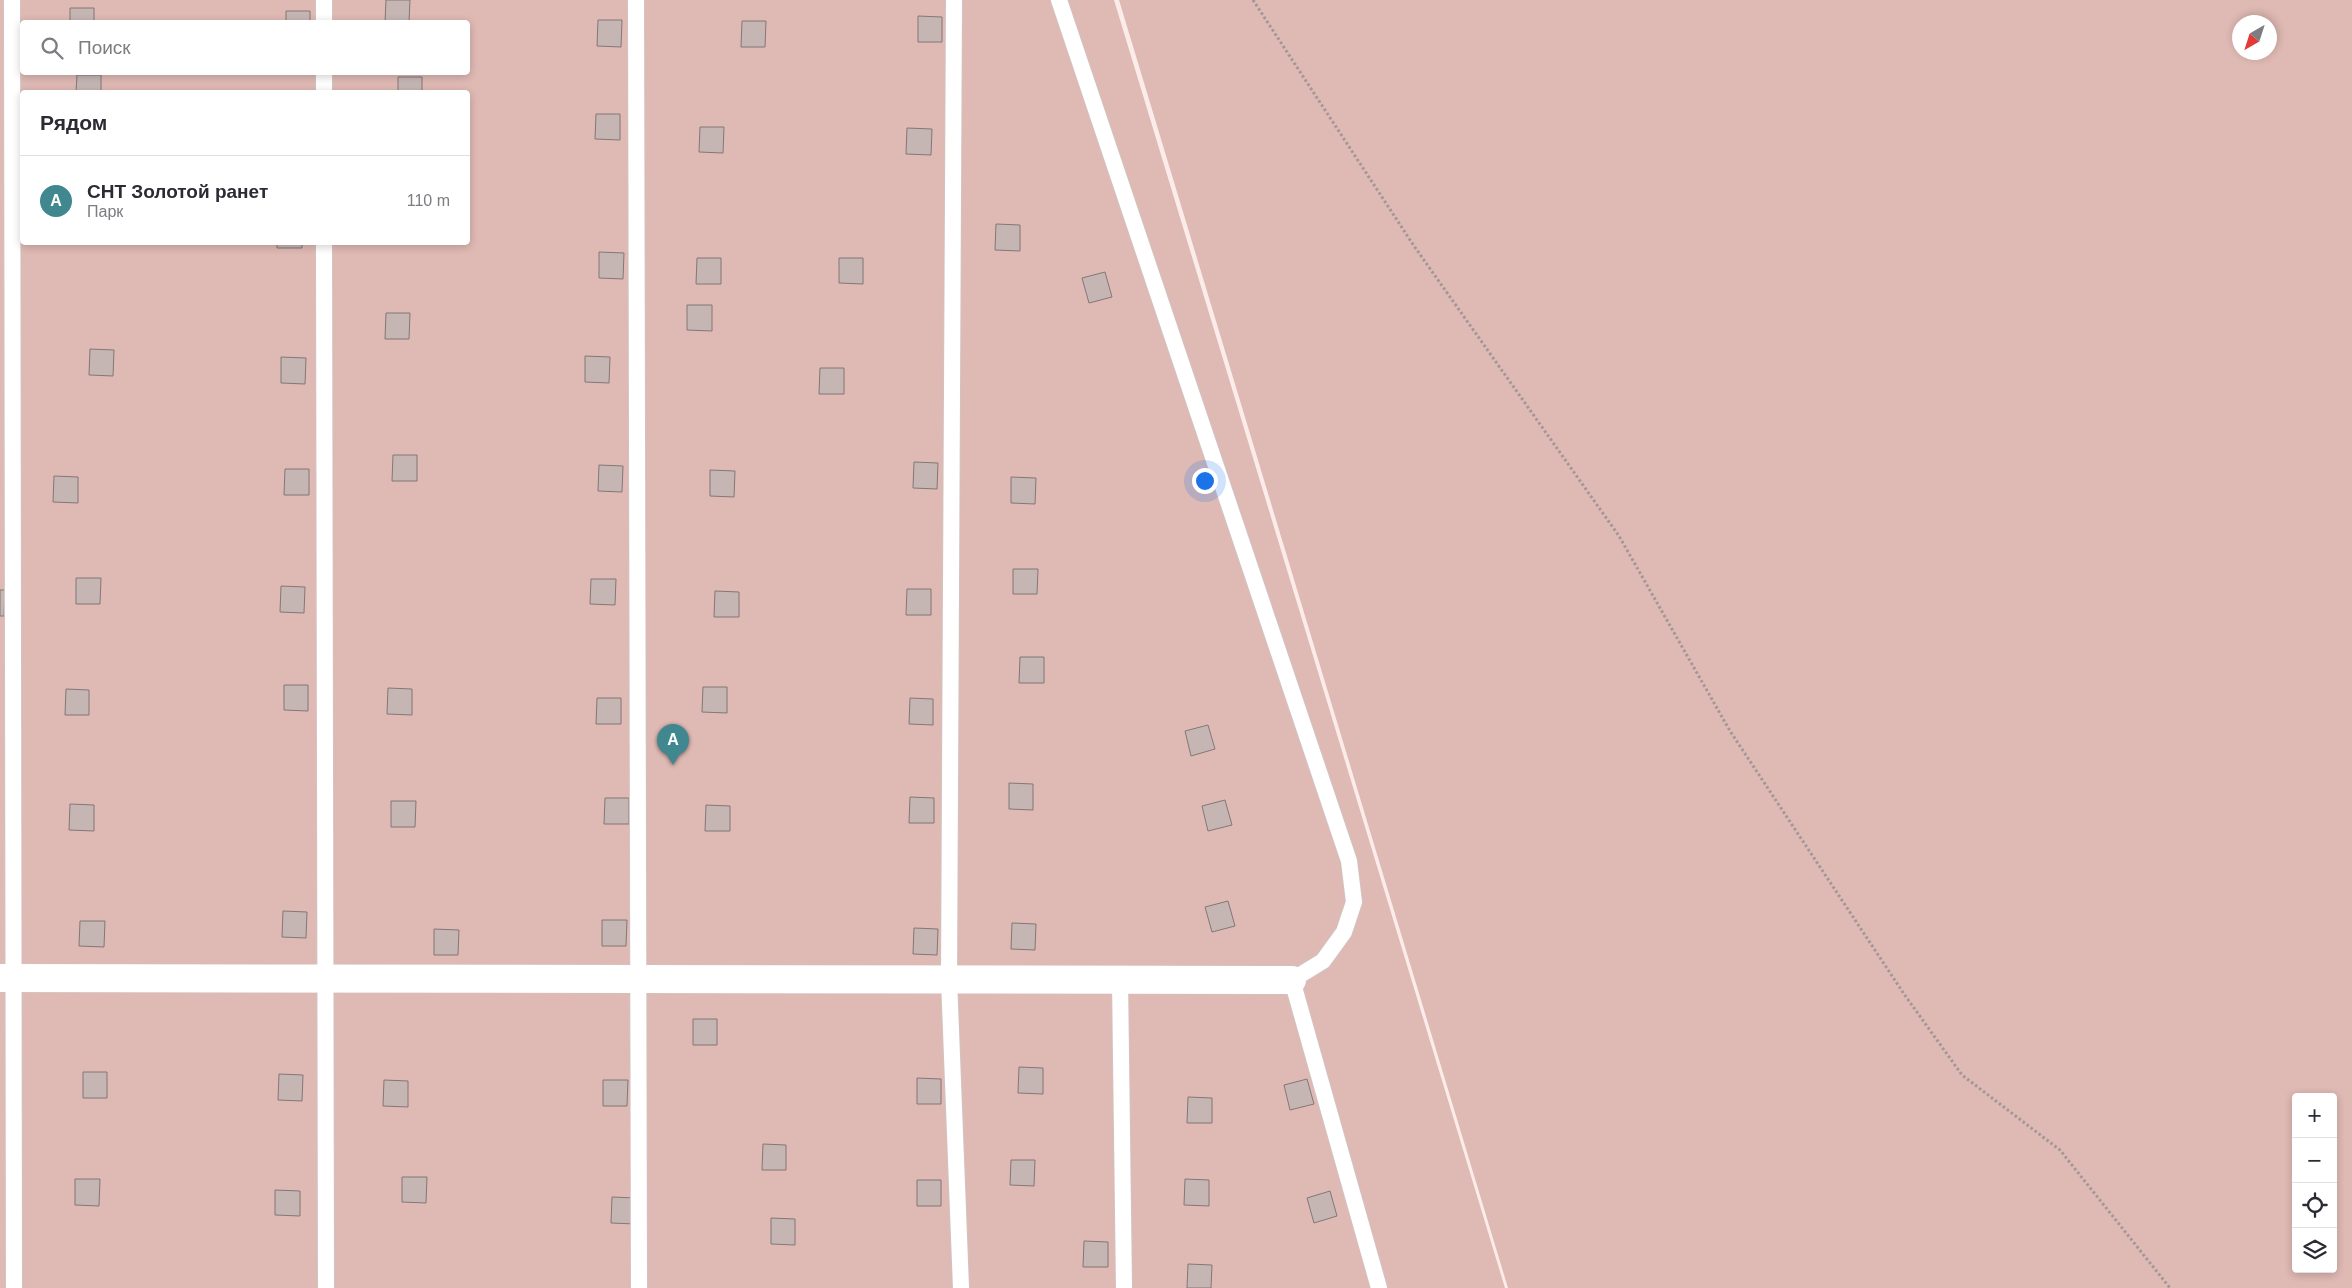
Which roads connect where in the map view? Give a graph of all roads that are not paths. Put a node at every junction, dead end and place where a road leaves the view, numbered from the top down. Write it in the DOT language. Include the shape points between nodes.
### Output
graph roads {
  1 [pos="12,0"];
  2 [pos="324,0"];
  3 [pos="636,0"];
  4 [pos="954,0"];
  5 [pos="1059,0"];
  6 [pos="324,20"];
  7 [pos="324,75"];
  8 [pos="324,90"];
  9 [pos="324,245"];
  10 [pos="6,978"];
  11 [pos="325,978"];
  12 [pos="639,979"];
  13 [pos="949,979"];
  14 [pos="1120,979"];
  15 [pos="1292,980"];
  16 [pos="14,1288"];
  17 [pos="326,1288"];
  18 [pos="639,1288"];
  19 [pos="961,1288"];
  20 [pos="1124,1288"];
  21 [pos="1379,1288"];
  1 -- 10 [label="lane"];
  2 -- 6 [label="lane"];
  3 -- 12 [label="lane"];
  4 -- 13 [label="lane"];
  5 -- 15 [label="lane" via="1349,861 1354,902 1344,932 1322,961"];
  7 -- 8 [label="lane"];
  9 -- 11 [label="lane"];
  10 -- 11 [label="street"];
  10 -- 16 [label="lane"];
  11 -- 12 [label="street"];
  11 -- 17 [label="lane"];
  12 -- 13 [label="street"];
  12 -- 18 [label="lane"];
  13 -- 14 [label="street"];
  13 -- 19 [label="lane"];
  14 -- 15 [label="street"];
  14 -- 20 [label="lane"];
  15 -- 21 [label="lane"];
}
